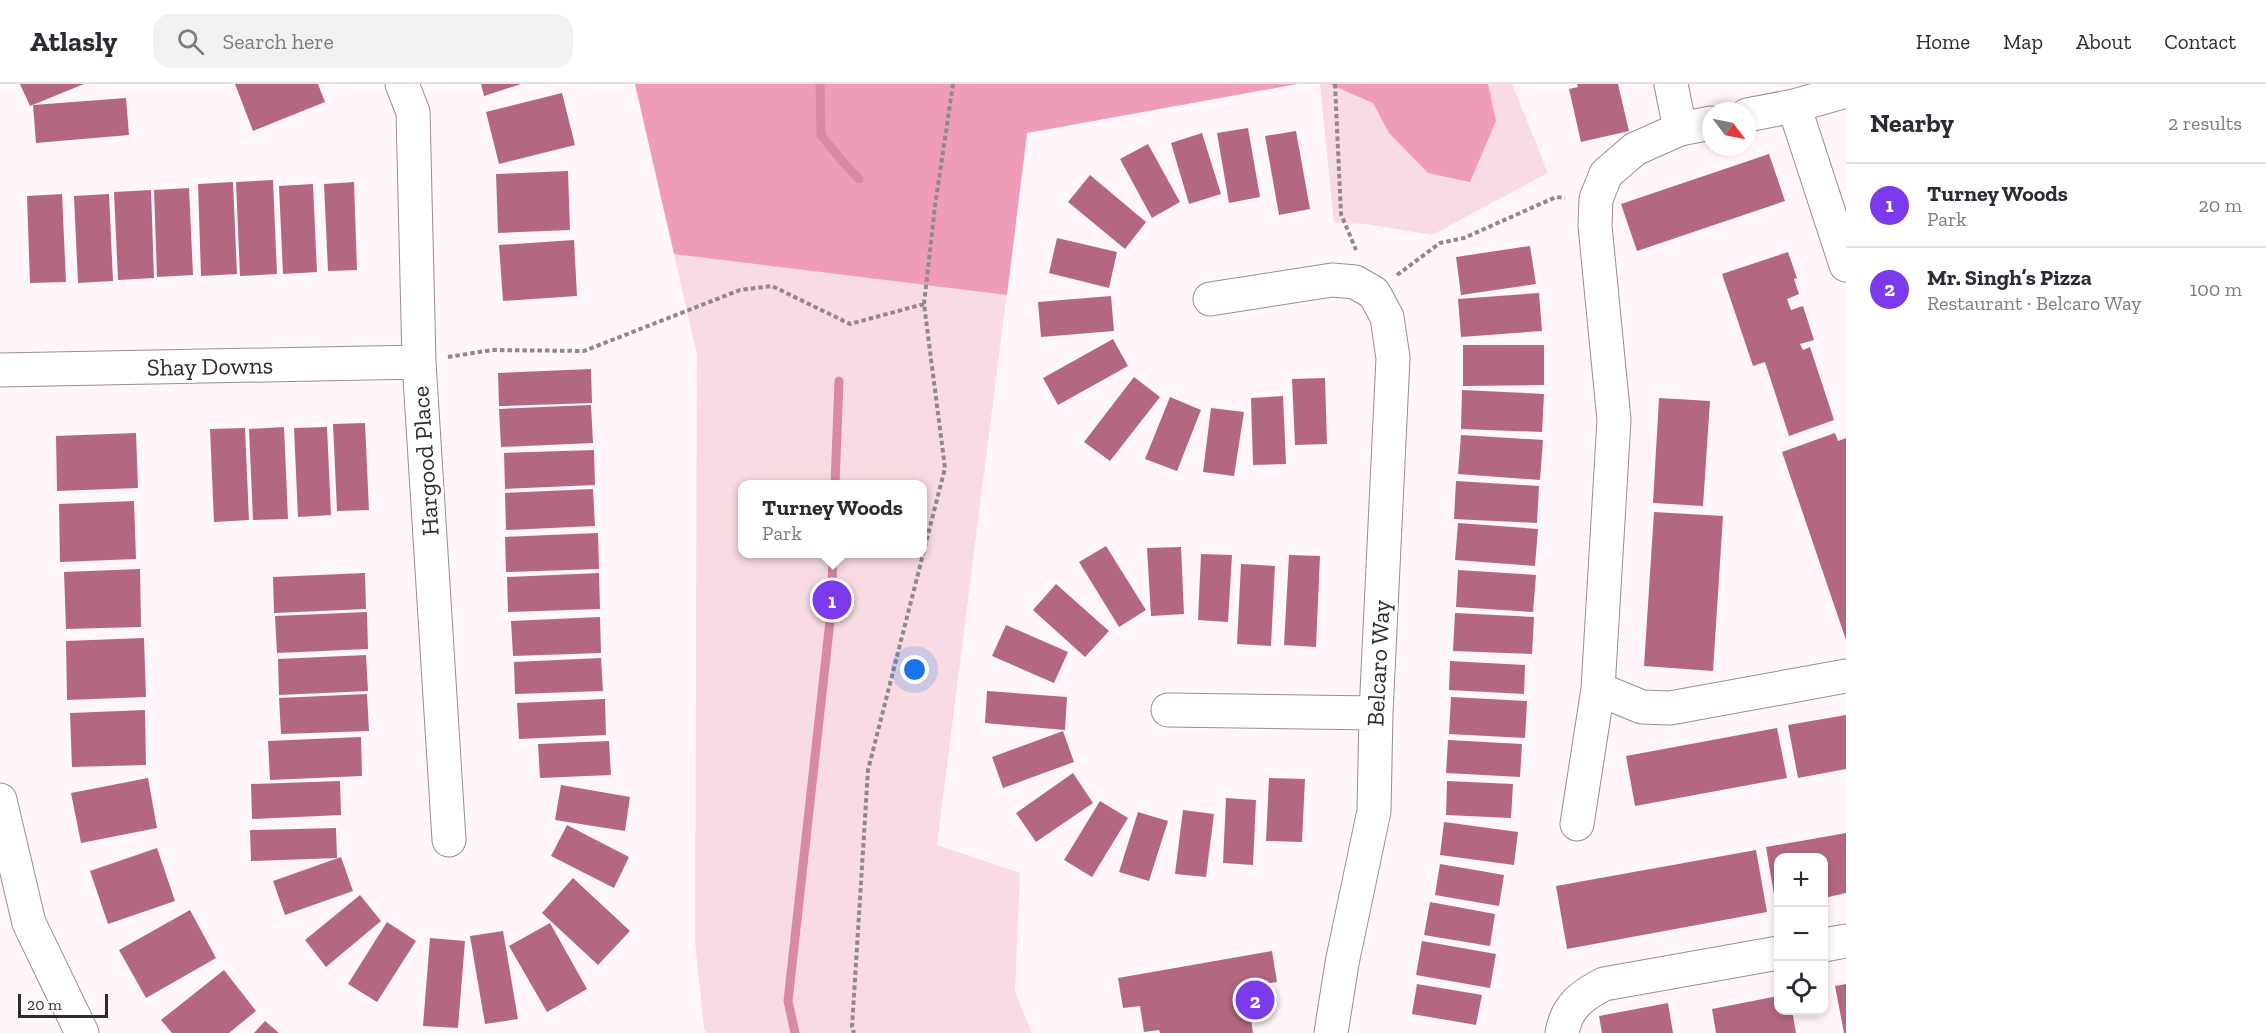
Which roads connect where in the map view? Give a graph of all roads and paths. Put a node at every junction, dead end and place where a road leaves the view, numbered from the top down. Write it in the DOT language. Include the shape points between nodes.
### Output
graph roads {
  1 [pos="402,84"];
  2 [pos="953,84"];
  3 [pos="1335,84"];
  4 [pos="1671,84"];
  5 [pos="1846,91"];
  6 [pos="1794,106"];
  7 [pos="1756,114"];
  8 [pos="1696,126"];
  9 [pos="1596,199"];
  10 [pos="1846,265"];
  11 [pos="1374,293"];
  12 [pos="1210,299"];
  13 [pos="924,304"];
  14 [pos="419,362"];
  15 [pos="0,370"];
  16 [pos="927,539"];
  17 [pos="922,558"];
  18 [pos="1846,676"];
  19 [pos="1598,689"];
  20 [pos="1168,710"];
  21 [pos="1376,712"];
  22 [pos="0,800"];
  23 [pos="1577,824"];
  24 [pos="449,840"];
  25 [pos="1846,941"];
  26 [pos="1828,944"];
  27 [pos="1774,954"];
  28 [pos="82,1033"];
  29 [pos="854,1033"];
  30 [pos="1331,1033"];
  31 [pos="1562,1033"];
  1 -- 14 [label="street, Hargood Place" via="413,112"];
  2 -- 13 [label="path"];
  3 -- 11 [label="path" via="1341,213"];
  4 -- 8 [label="street"];
  5 -- 6 [label="street"];
  6 -- 7 [label="street"];
  6 -- 10 [label="street"];
  8 -- 9 [label="street" via="1635,149 1606,174"];
  9 -- 11 [label="path" via="1557,198 1464,238 1440,243"];
  9 -- 19 [label="street" via="1595,226 1614,420"];
  11 -- 12 [label="street" via="1355,282 1332,280"];
  11 -- 21 [label="street, Belcaro Way" via="1388,317 1393,358"];
  13 -- 14 [label="path" via="850,324 772,286 740,290 584,351 492,350"];
  13 -- 16 [label="path" via="945,468"];
  14 -- 15 [label="street, Shay Downs"];
  14 -- 24 [label="street, Hargood Place"];
  17 -- 29 [label="path" via="868,770"];
  18 -- 19 [label="street" via="1670,708 1641,707"];
  19 -- 23 [label="street"];
  20 -- 21 [label="street"];
  21 -- 30 [label="street, Belcaro Way" via="1374,811"];
  22 -- 28 [label="street" via="29,923"];
  25 -- 26 [label="street"];
  27 -- 31 [label="street" via="1604,984 1582,995 1565,1018"];
}
